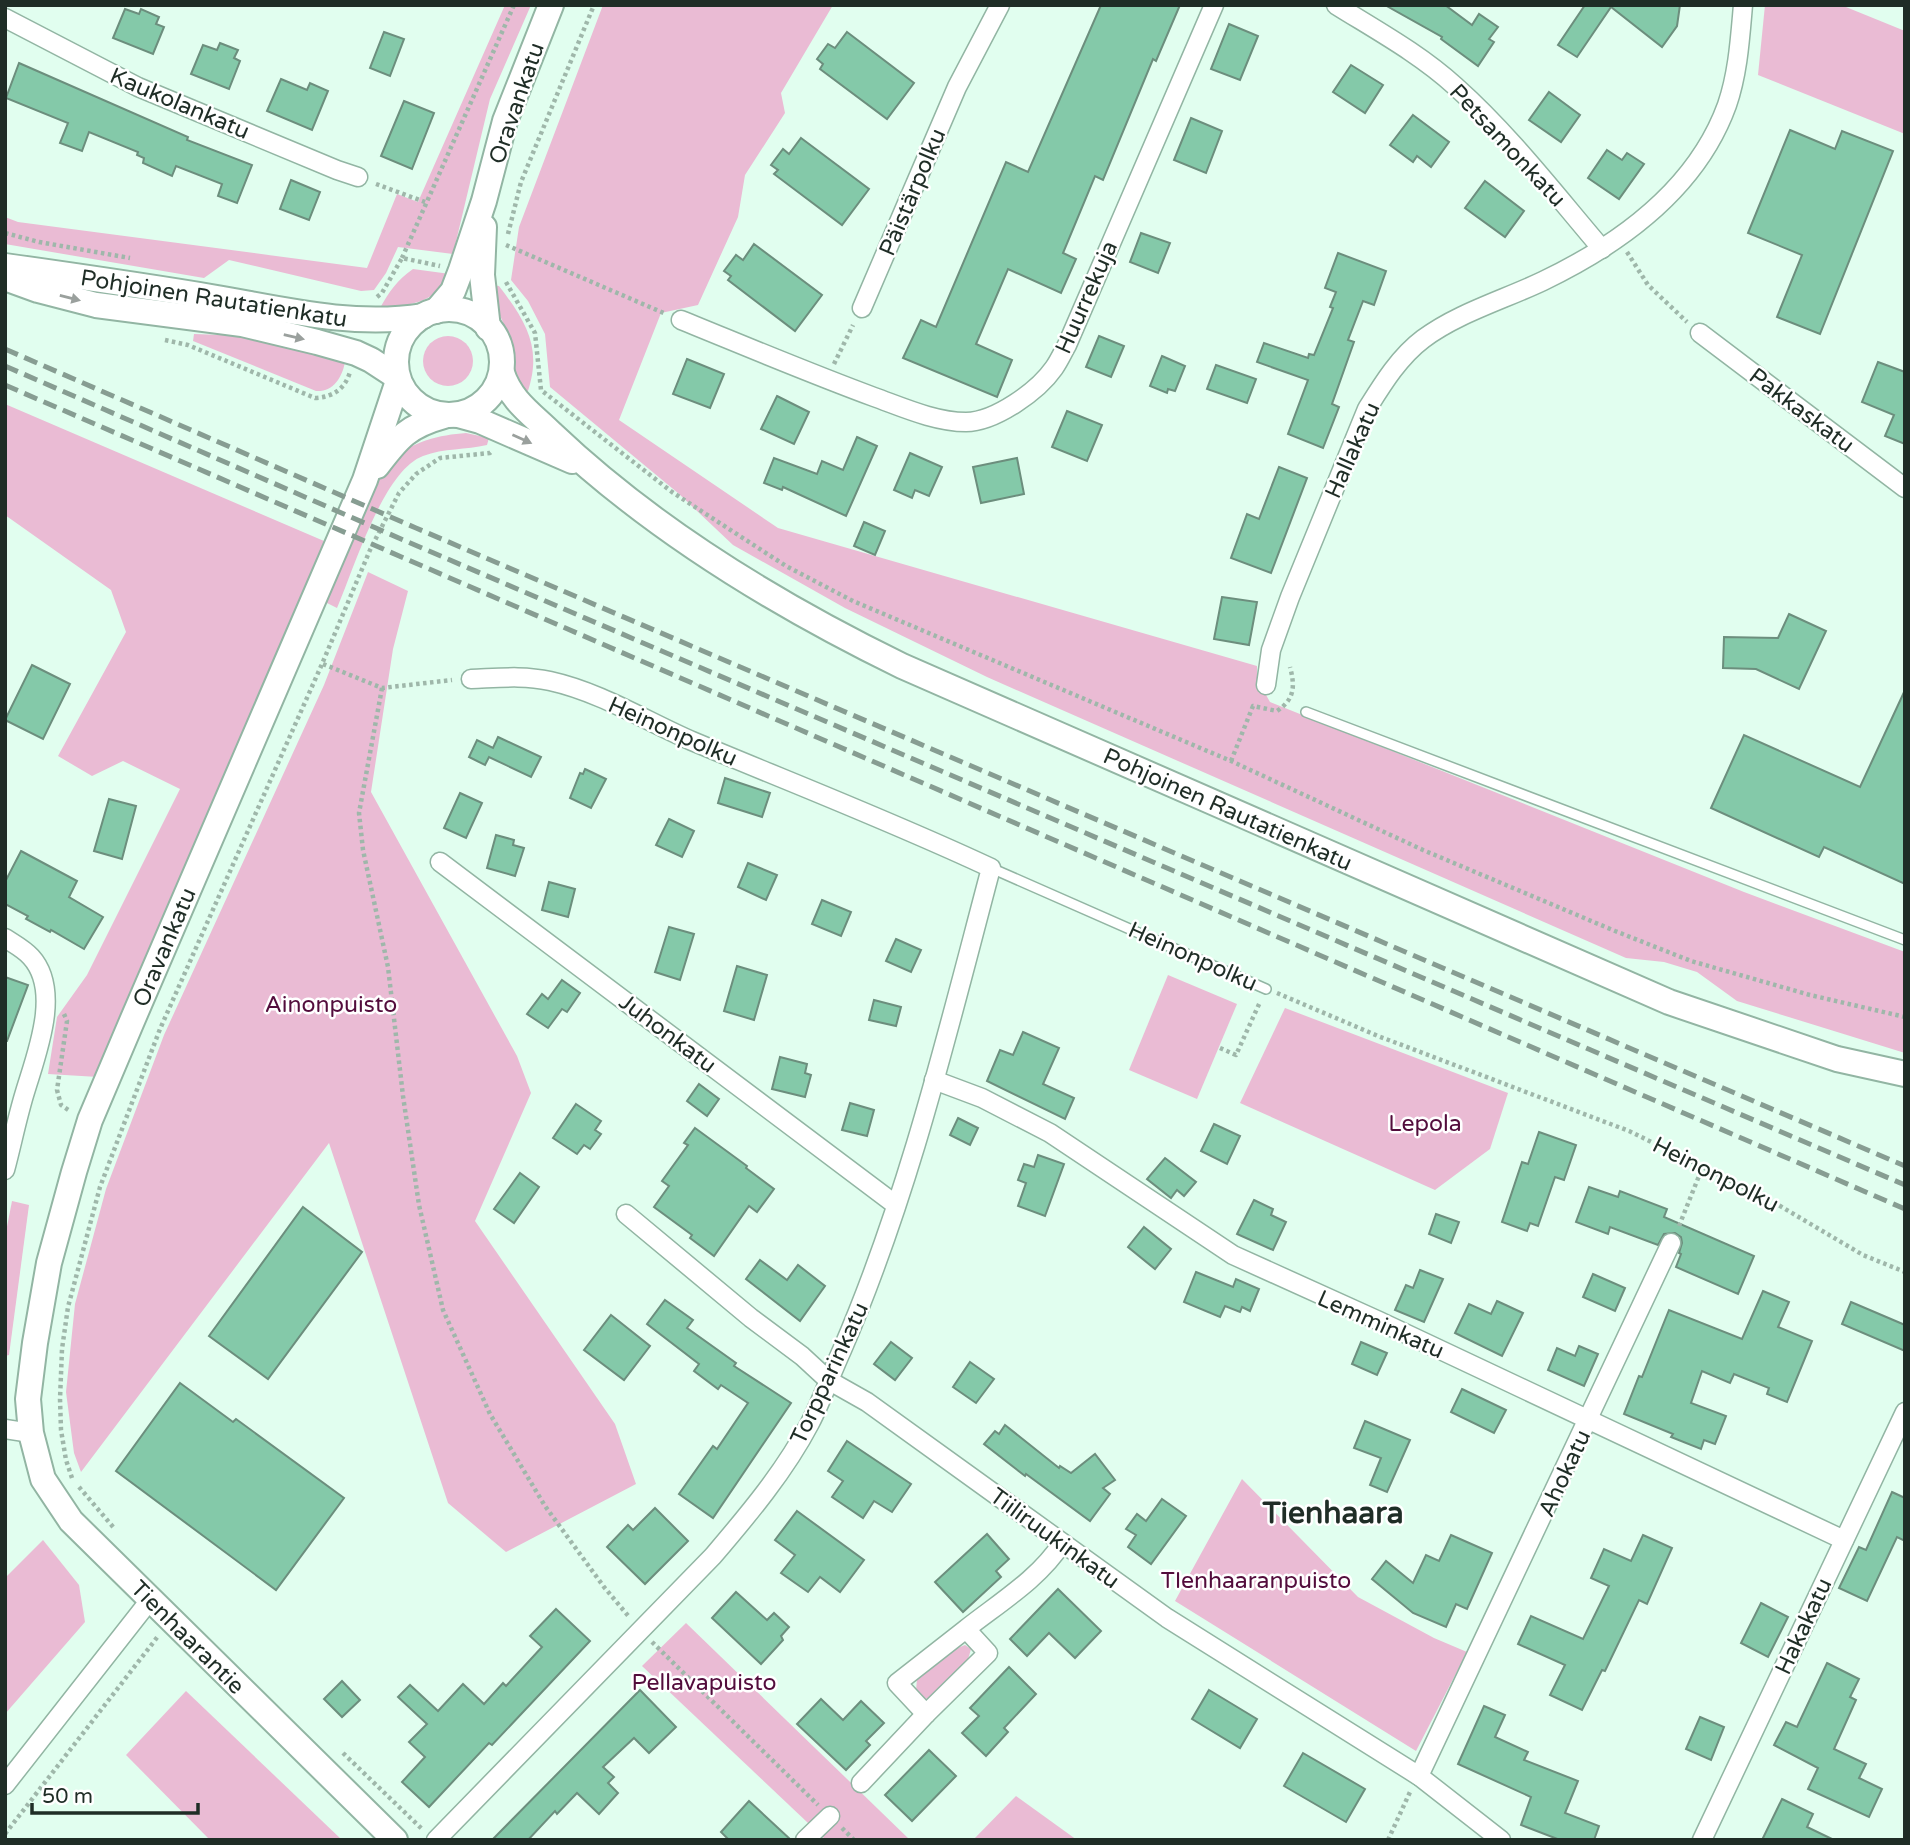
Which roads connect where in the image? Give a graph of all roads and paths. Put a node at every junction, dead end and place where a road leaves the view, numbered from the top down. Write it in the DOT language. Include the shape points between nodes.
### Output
graph roads {
  1 [pos="513,5"];
  2 [pos="551,5"];
  3 [pos="594,5"];
  4 [pos="1000,5"];
  5 [pos="1214,5"];
  6 [pos="1336,5"];
  7 [pos="1743,5"];
  8 [pos="5,18"];
  9 [pos="358,177"];
  10 [pos="425,202"];
  11 [pos="5,233"];
  12 [pos="1622,243"];
  13 [pos="1635,244"];
  14 [pos="506,245"];
  15 [pos="1609,252"];
  16 [pos="506,257"];
  17 [pos="402,258"];
  18 [pos="134,259"];
  19 [pos="5,266"];
  20 [pos="483,271"];
  21 [pos="5,278"];
  22 [pos="506,282"];
  23 [pos="862,308"];
  24 [pos="366,312"];
  25 [pos="429,314"];
  26 [pos="681,320"];
  27 [pos="488,328"];
  28 [pos="1700,333"];
  29 [pos="165,340"];
  30 [pos="356,353"];
  31 [pos="502,373"];
  32 [pos="397,379"];
  33 [pos="826,379"];
  34 [pos="541,390"];
  35 [pos="525,410"];
  36 [pos="451,415"];
  37 [pos="508,433"];
  38 [pos="588,468"];
  39 [pos="365,480"];
  40 [pos="1905,488"];
  41 [pos="1289,662"];
  42 [pos="323,664"];
  43 [pos="471,679"];
  44 [pos="1266,685"];
  45 [pos="382,688"];
  46 [pos="1306,712"];
  47 [pos="1231,761"];
  48 [pos="440,862"];
  49 [pos="991,868"];
  50 [pos="5,938"];
  51 [pos="1905,940"];
  52 [pos="1266,989"];
  53 [pos="46,1000"];
  54 [pos="1905,1017"];
  55 [pos="1220,1048"];
  56 [pos="1905,1074"];
  57 [pos="934,1080"];
  58 [pos="90,1121"];
  59 [pos="120,1132"];
  60 [pos="1703,1166"];
  61 [pos="5,1170"];
  62 [pos="896,1205"];
  63 [pos="626,1214"];
  64 [pos="1671,1243"];
  65 [pos="1905,1272"];
  66 [pos="828,1380"];
  67 [pos="1905,1412"];
  68 [pos="1589,1420"];
  69 [pos="5,1429"];
  70 [pos="31,1433"];
  71 [pos="119,1534"];
  72 [pos="1844,1540"];
  73 [pos="1062,1543"];
  74 [pos="150,1600"];
  75 [pos="171,1620"];
  76 [pos="966,1629"];
  77 [pos="640,1631"];
  78 [pos="926,1714"];
  79 [pos="334,1744"];
  80 [pos="1419,1776"];
  81 [pos="861,1783"];
  82 [pos="5,1785"];
  83 [pos="830,1816"];
  84 [pos="5,1834"];
  85 [pos="429,1835"];
  86 [pos="395,1840"];
  87 [pos="805,1840"];
  88 [pos="854,1840"];
  89 [pos="1388,1840"];
  90 [pos="1501,1840"];
  91 [pos="1702,1840"];
  1 -- 10 [label="path"];
  2 -- 20 [label="street, Oravankatu" via="505,121 484,201"];
  3 -- 14 [label="path" via="522,182"];
  4 -- 23 [label="street, Päistärpolku" via="957,87"];
  5 -- 33 [label="street, Huurrekuja" via="1067,345 1039,386 993,415 967,422 915,411"];
  6 -- 15 [label="street, Petsamonkatu" via="1454,84"];
  7 -- 12 [label="street, Hallakatu" via="1737,68 1717,129 1672,192"];
  8 -- 9 [label="street, Kaukolankatu" via="138,87"];
  9 -- 10 [label="path"];
  10 -- 17 [label="path"];
  11 -- 18 [label="path"];
  12 -- 13 [label="path"];
  12 -- 15 [label="street, Hallakatu"];
  12 -- 15 [label="path"];
  12 -- 28 [label="path" via="1648,285"];
  14 -- 16 [label="path"];
  14 -- 26 [label="path"];
  15 -- 44 [label="street, Hallakatu" via="1453,320 1422,340 1398,364 1367,409 1344,464 1275,639"];
  17 -- 20 [label="path"];
  17 -- 24 [label="path"];
  19 -- 24 [label="street, Pohjoinen Rautatienkatu" via="322,317"];
  20 -- 22 [label="path"];
  20 -- 22 [label="path"];
  20 -- 25 [label="street, Oravankatu"];
  20 -- 27 [label="street, Oravankatu"];
  21 -- 30 [label="street, Pohjoinen Rautatienkatu, one-way" via="96,305 242,324"];
  22 -- 34 [label="path" via="535,332"];
  23 -- 33 [label="path"];
  24 -- 25 [label="street, Pohjoinen Rautatienkatu" via="395,320"];
  25 -- 27 [label="street" via="452,308 478,317"];
  25 -- 32 [label="street" via="411,325 400,342 395,359"];
  26 -- 33 [label="street, Huurrekuja"];
  27 -- 31 [label="street" via="500,348"];
  28 -- 40 [label="street, Pakkaskatu"];
  29 -- 30 [label="path" via="188,345 315,398 335,394 347,382"];
  30 -- 32 [label="street, Pohjoinen Rautatienkatu"];
  31 -- 35 [label="street, Pohjoinen Rautatienkatu"];
  31 -- 36 [label="street" via="482,404"];
  32 -- 36 [label="street" via="416,404"];
  32 -- 39 [label="street, Oravankatu"];
  34 -- 35 [label="path"];
  34 -- 47 [label="path" via="672,492 786,566 853,601"];
  35 -- 38 [label="street, Pohjoinen Rautatienkatu"];
  36 -- 37 [label="street, Pohjoinen Rautatienkatu"];
  36 -- 39 [label="street, Oravankatu" via="409,429"];
  37 -- 38 [label="street, Pohjoinen Rautatienkatu, one-way"];
  37 -- 42 [label="path" via="490,453 440,458 399,493"];
  38 -- 56 [label="street, Pohjoinen Rautatienkatu" via="767,595 902,666 1669,1002 1837,1059"];
  39 -- 58 [label="street, Oravankatu"];
  41 -- 47 [label="path" via="1294,681 1290,700 1277,710 1253,706"];
  42 -- 45 [label="path"];
  42 -- 59 [label="path" via="160,1029"];
  43 -- 45 [label="path"];
  43 -- 49 [label="street, Heinonpolku" via="522,676 588,694"];
  45 -- 77 [label="path" via="359,813 388,967 419,1205 443,1310 489,1414 545,1506"];
  46 -- 51 [label="lane"];
  47 -- 54 [label="path" via="1423,850 1691,961"];
  48 -- 62 [label="street, Juhonkatu"];
  49 -- 52 [label="lane, Heinonpolku"];
  49 -- 57 [label="street, Torpparinkatu"];
  50 -- 53 [label="street" via="33,959"];
  52 -- 55 [label="path" via="1236,1055"];
  52 -- 60 [label="path, Heinonpolku" via="1629,1131"];
  53 -- 58 [label="path" via="62,1007 67,1021 57,1090 61,1105"];
  53 -- 61 [label="street" via="45,1026"];
  57 -- 62 [label="street, Torpparinkatu"];
  57 -- 68 [label="street, Lemminkatu" via="982,1098 1050,1133 1233,1255"];
  58 -- 59 [label="path"];
  58 -- 70 [label="street, Oravankatu" via="50,1263 28,1399"];
  59 -- 71 [label="path" via="100,1187 68,1307 60,1399 61,1430 73,1480"];
  60 -- 64 [label="path"];
  60 -- 65 [label="path, Heinonpolku" via="1863,1255"];
  62 -- 66 [label="street, Torpparinkatu" via="865,1296"];
  63 -- 66 [label="street, Tiiliruukinkatu"];
  64 -- 68 [label="street, Ahokatu"];
  66 -- 73 [label="street, Tiiliruukinkatu" via="867,1402"];
  66 -- 77 [label="street, Torpparinkatu" via="811,1422 743,1520"];
  67 -- 72 [label="street, Hakakatu"];
  68 -- 72 [label="street, Lemminkatu"];
  68 -- 80 [label="street, Ahokatu"];
  69 -- 70 [label="street"];
  70 -- 74 [label="street, Tienhaarantie" via="43,1479 71,1521"];
  72 -- 91 [label="street, Hakakatu"];
  73 -- 76 [label="street" via="1037,1573"];
  73 -- 80 [label="street, Tiiliruukinkatu" via="1167,1618"];
  74 -- 75 [label="street, Tienhaarantie"];
  74 -- 82 [label="street"];
  75 -- 84 [label="path"];
  75 -- 86 [label="street, Tienhaarantie"];
  76 -- 78 [label="street" via="988,1653"];
  76 -- 78 [label="street" via="897,1683"];
  77 -- 83 [label="path"];
  77 -- 85 [label="street, Torpparinkatu"];
  78 -- 81 [label="street"];
  79 -- 85 [label="path"];
  80 -- 89 [label="path"];
  80 -- 90 [label="street, Tiiliruukinkatu"];
  83 -- 87 [label="street"];
  83 -- 88 [label="path"];
}
